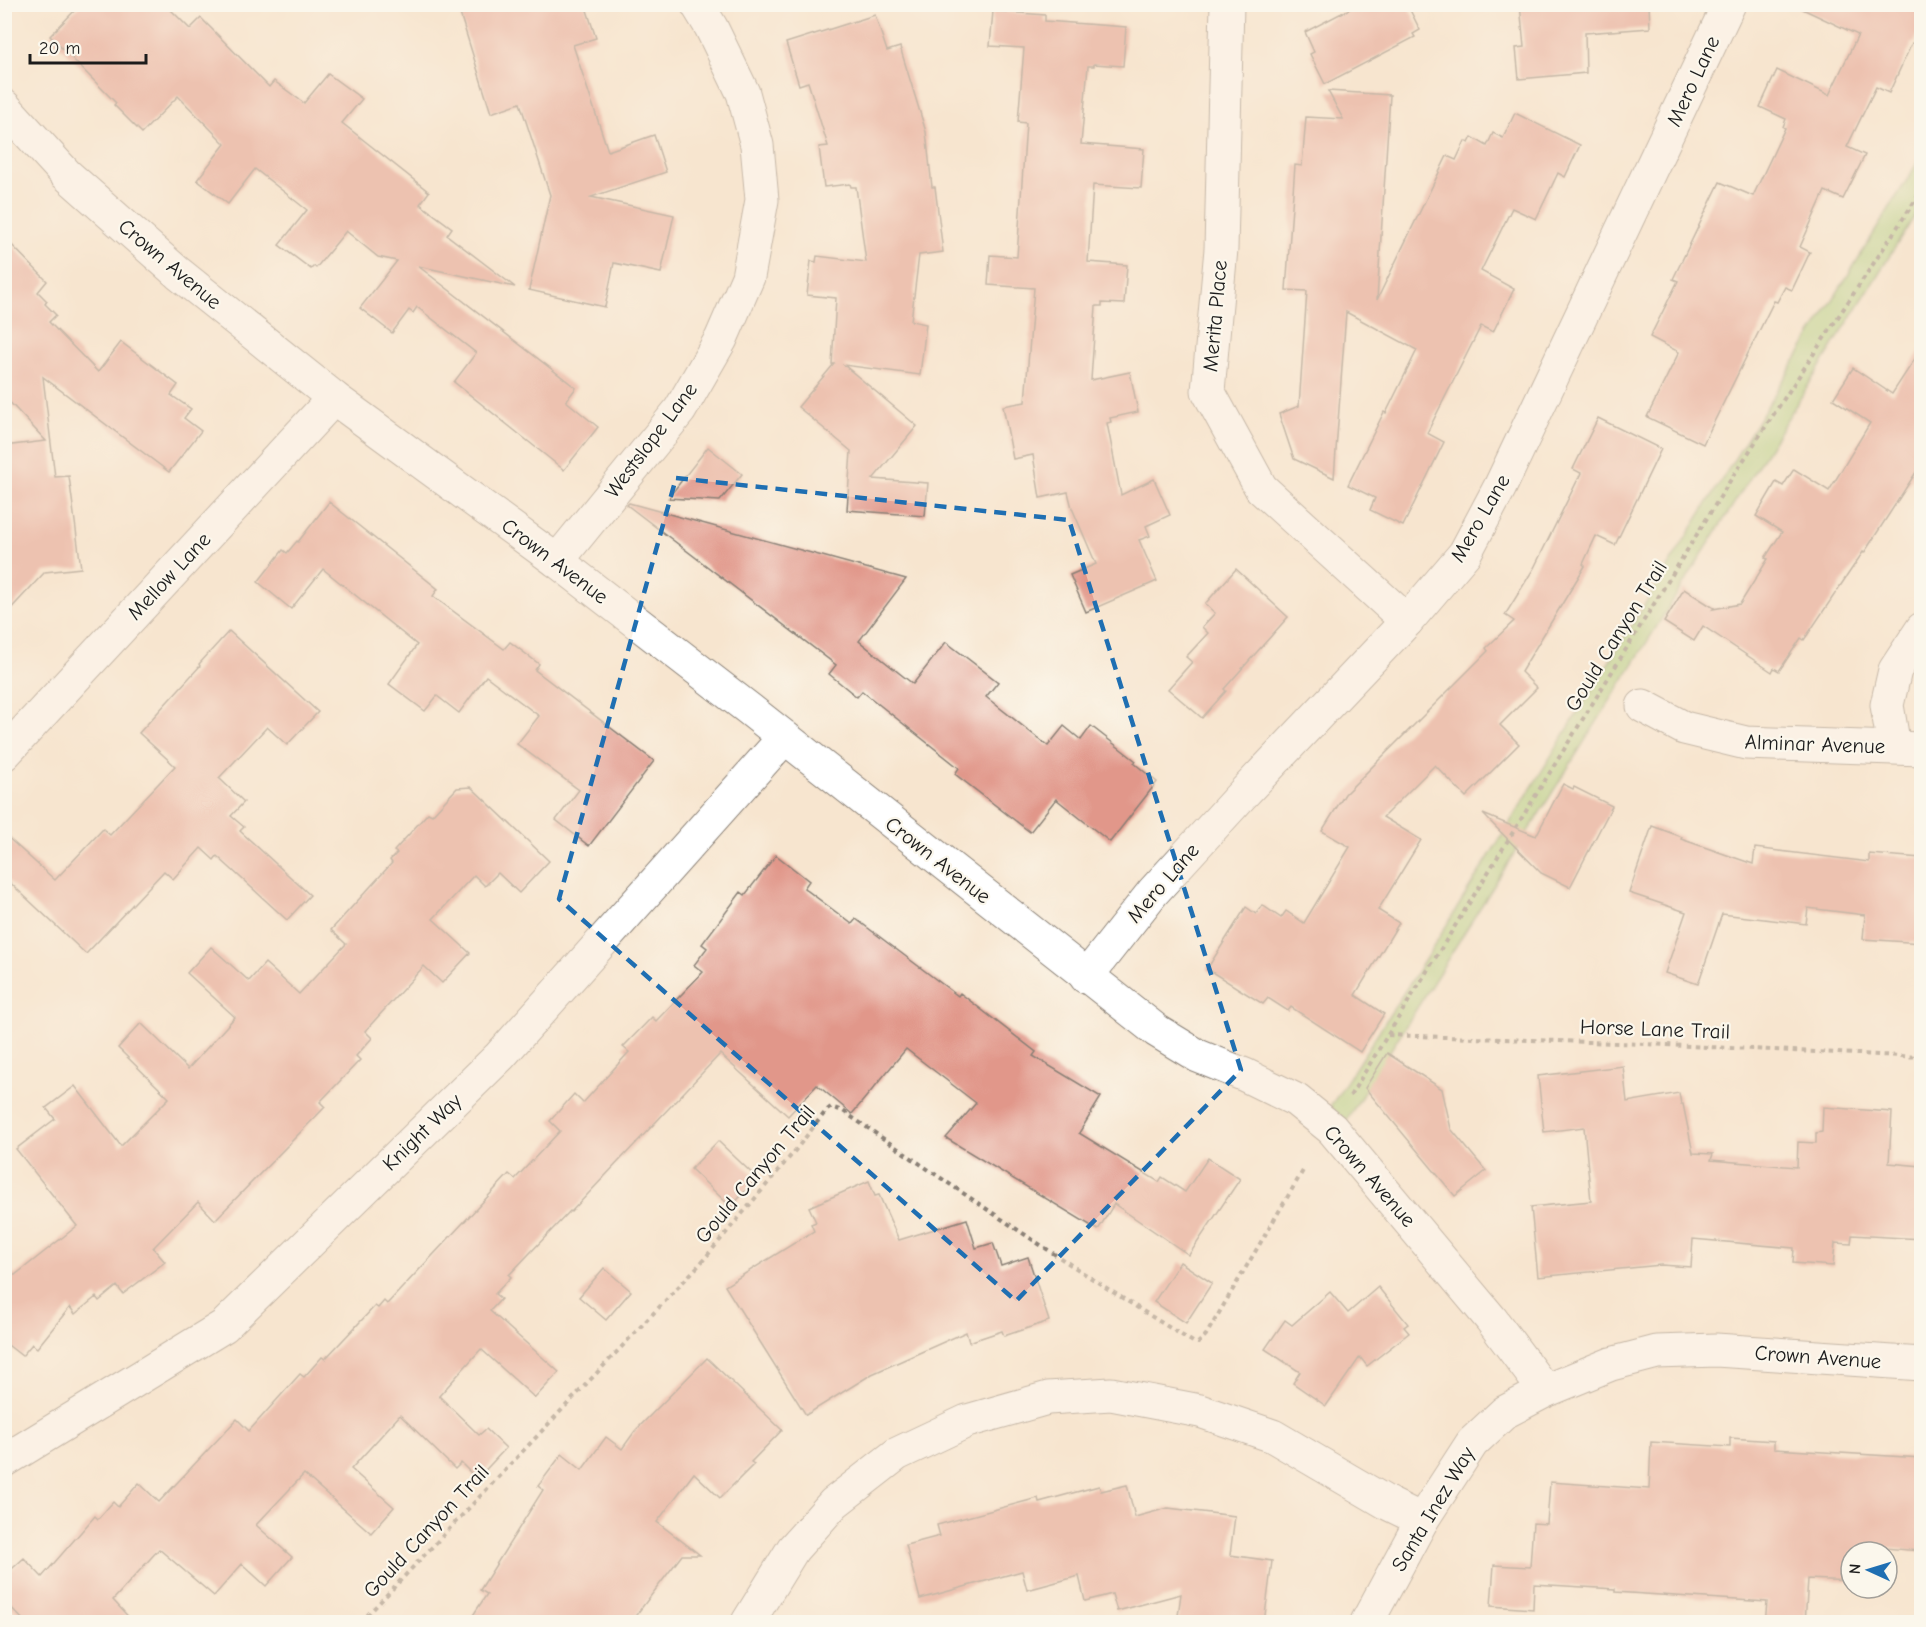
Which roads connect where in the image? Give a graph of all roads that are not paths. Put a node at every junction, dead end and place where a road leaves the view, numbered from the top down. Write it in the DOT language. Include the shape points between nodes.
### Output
graph roads {
  1 [pos="697,4"];
  2 [pos="1227,4"];
  3 [pos="1730,4"];
  4 [pos="4,106"];
  5 [pos="334,398"];
  6 [pos="557,561"];
  7 [pos="1407,621"];
  8 [pos="1922,629"];
  9 [pos="1643,706"];
  10 [pos="784,738"];
  11 [pos="1908,748"];
  12 [pos="4,754"];
  13 [pos="1086,977"];
  14 [pos="1922,1364"];
  15 [pos="1545,1391"];
  16 [pos="4,1461"];
  17 [pos="1422,1520"];
  18 [pos="748,1623"];
  19 [pos="1367,1623"];
  1 -- 6 [label="street, Westslope Lane" via="743,93 757,145 762,200 748,277 721,339 680,410"];
  2 -- 7 [label="street, Merita Place" via="1221,249 1208,391 1261,488"];
  3 -- 7 [label="street, Mero Lane" via="1500,488 1465,553"];
  4 -- 5 [label="street, Crown Avenue" via="66,174 178,273"];
  5 -- 6 [label="street, Crown Avenue"];
  5 -- 12 [label="street, Mellow Lane"];
  6 -- 10 [label="street, Crown Avenue"];
  7 -- 13 [label="street, Mero Lane" via="1153,892"];
  8 -- 11 [label="street" via="1895,670 1887,705"];
  9 -- 11 [label="street, Alminar Avenue" via="1684,728 1746,743"];
  10 -- 13 [label="street, Crown Avenue"];
  10 -- 16 [label="street, Knight Way" via="500,1056 224,1326"];
  13 -- 15 [label="street, Crown Avenue" via="1157,1031 1198,1056 1296,1100 1332,1129 1491,1318"];
  14 -- 15 [label="street, Crown Avenue" via="1716,1350 1657,1352 1611,1364"];
  15 -- 17 [label="street, Santa Inez Way" via="1505,1412 1472,1443"];
  17 -- 18 [label="street" via="1273,1436 1200,1411 1111,1395 1048,1398 967,1421 897,1454 834,1503 793,1550"];
  17 -- 19 [label="street, Santa Inez Way"];
}
